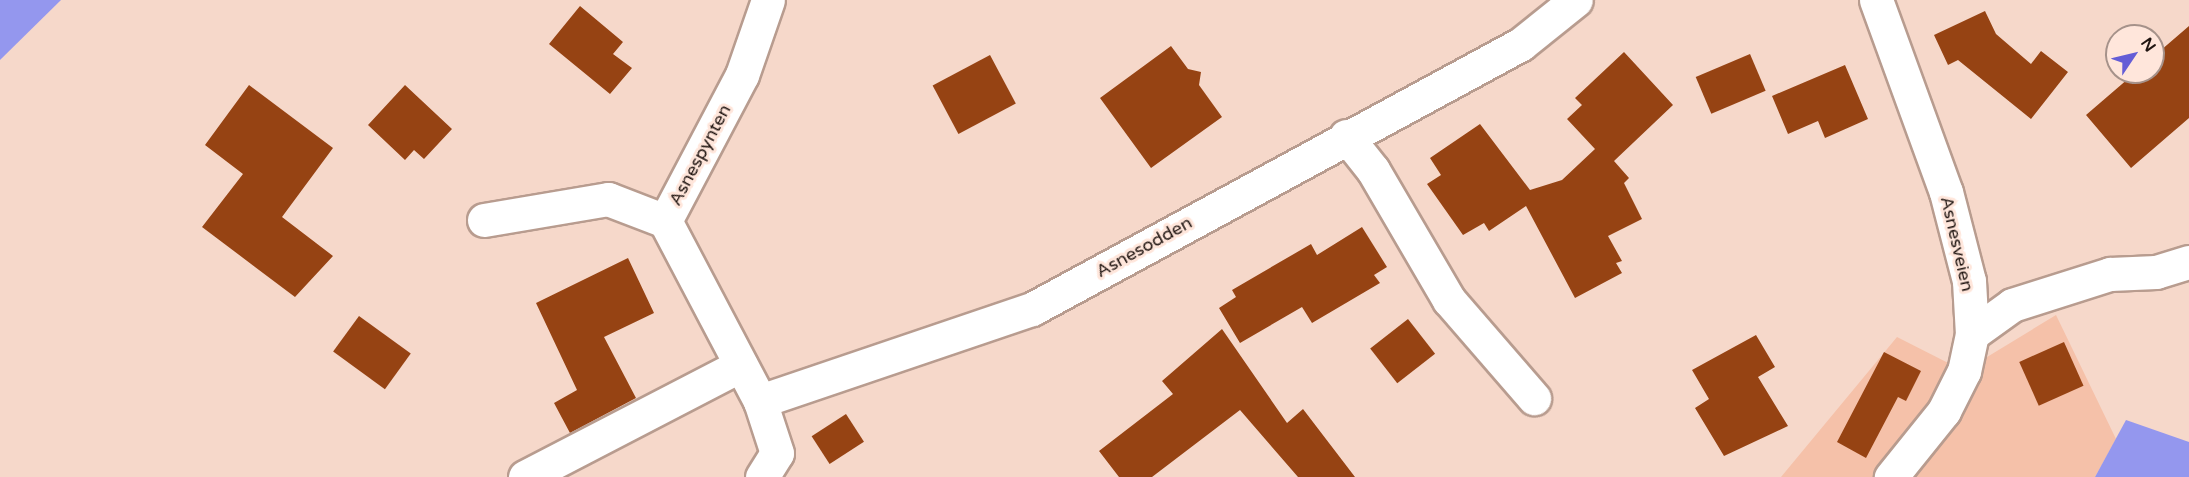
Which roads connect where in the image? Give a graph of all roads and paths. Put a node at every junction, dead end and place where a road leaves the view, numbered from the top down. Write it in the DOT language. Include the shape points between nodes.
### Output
graph roads {
  1 [pos="768,0"];
  2 [pos="1576,0"];
  3 [pos="1876,0"];
  4 [pos="1346,136"];
  5 [pos="484,220"];
  6 [pos="665,221"];
  7 [pos="2189,262"];
  8 [pos="1972,334"];
  9 [pos="741,365"];
  10 [pos="1534,398"];
  11 [pos="760,401"];
  12 [pos="525,477"];
  13 [pos="762,477"];
  14 [pos="1891,477"];
  1 -- 6 [label="street, Asnespynten" via="742,75"];
  2 -- 4 [label="street, Asnesodden" via="1521,44"];
  3 -- 8 [label="street, Asnesveien" via="1946,192 1969,281"];
  4 -- 10 [label="street" via="1379,180 1449,300"];
  4 -- 11 [label="street, Asnesodden" via="1032,309"];
  5 -- 6 [label="street" via="608,200"];
  6 -- 9 [label="street, Asnespynten"];
  7 -- 8 [label="street" via="2156,272 2110,273 2012,305"];
  8 -- 14 [label="street, Asnesveien" via="1964,371 1944,411"];
  9 -- 11 [label="street, Asnespynten"];
  9 -- 12 [label="street"];
  11 -- 13 [label="street" via="777,453"];
}
